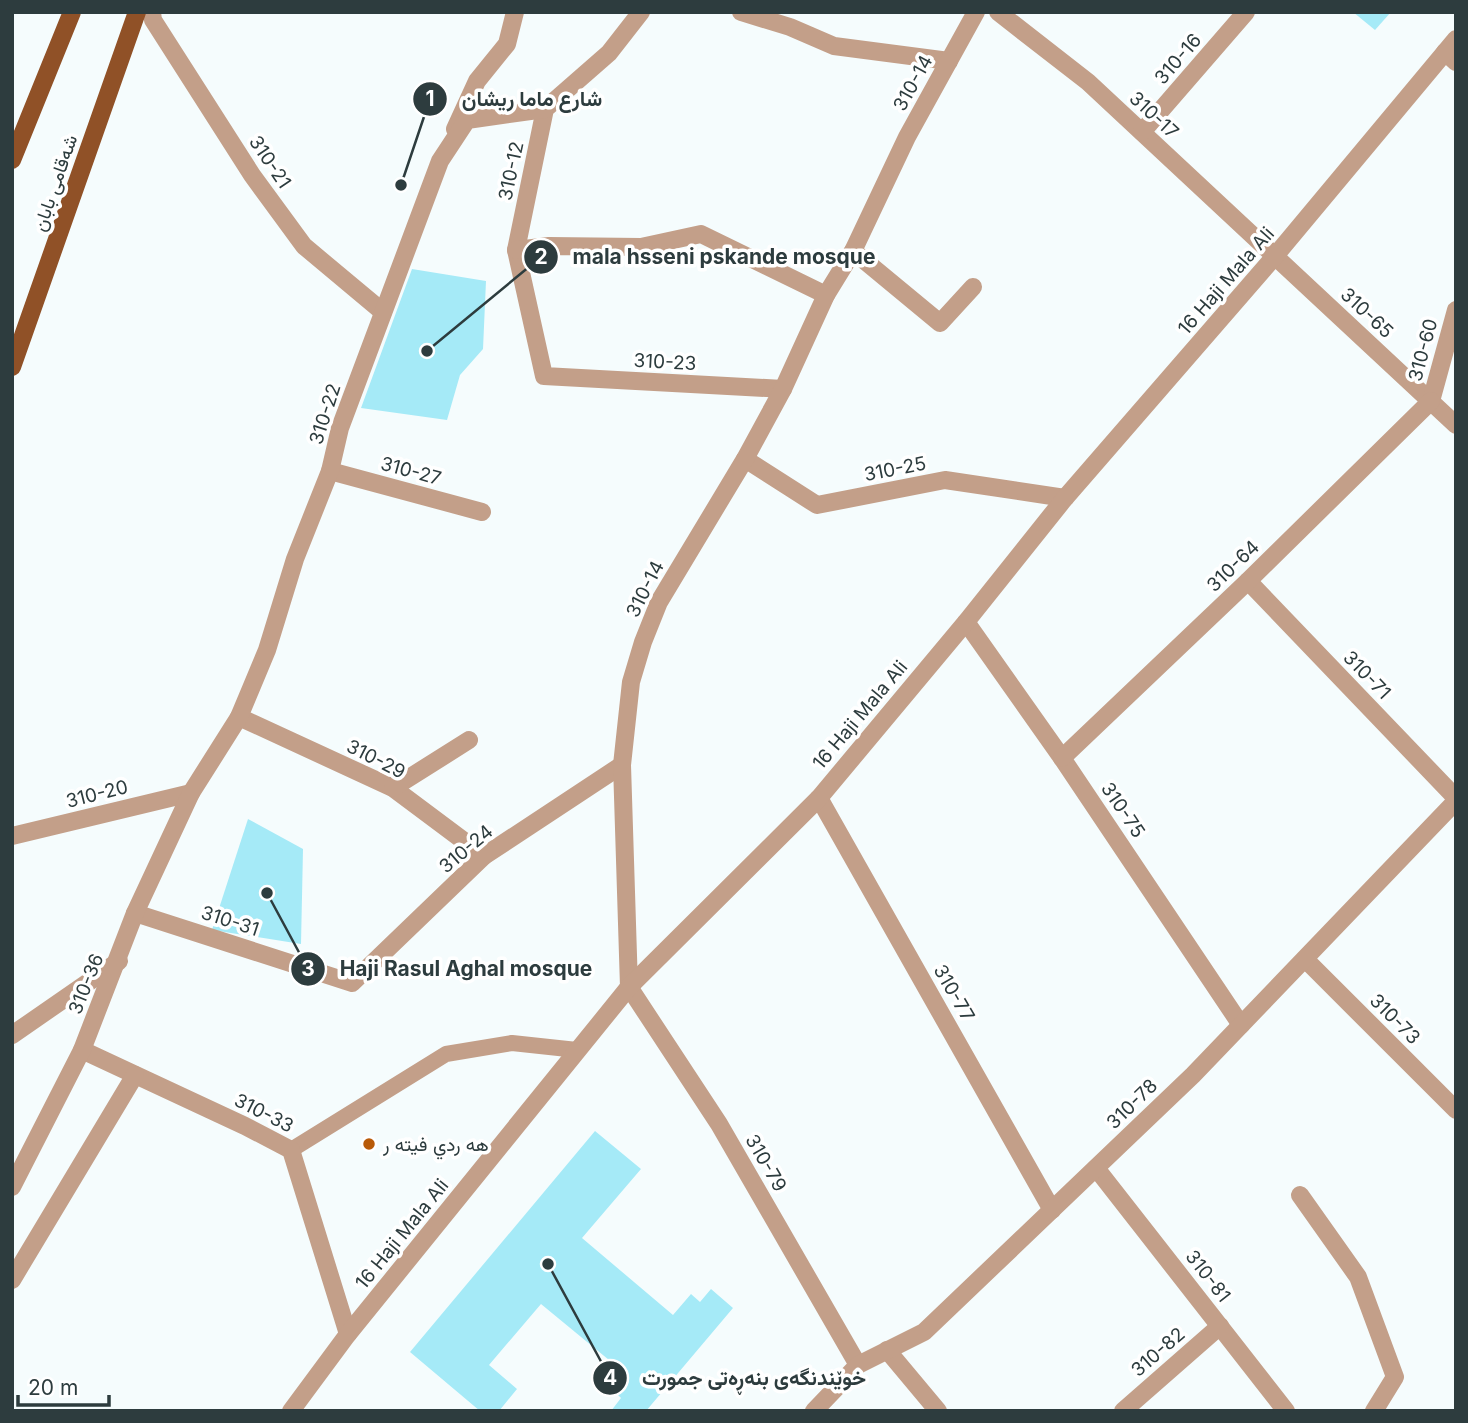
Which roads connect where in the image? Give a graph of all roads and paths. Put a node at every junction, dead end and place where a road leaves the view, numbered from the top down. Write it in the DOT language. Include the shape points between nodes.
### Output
graph roads {
  1 [pos="72,12"];
  2 [pos="137,12"];
  3 [pos="152,12"];
  4 [pos="515,12"];
  5 [pos="641,12"];
  6 [pos="741,12"];
  7 [pos="976,12"];
  8 [pos="998,12"];
  9 [pos="1246,12"];
  10 [pos="1452,51"];
  11 [pos="949,61"];
  12 [pos="545,109"];
  13 [pos="1142,132"];
  14 [pos="17,135"];
  15 [pos="12,160"];
  16 [pos="440,161"];
  17 [pos="516,250"];
  18 [pos="853,251"];
  19 [pos="1275,256"];
  20 [pos="973,287"];
  21 [pos="826,295"];
  22 [pos="1456,310"];
  23 [pos="383,312"];
  24 [pos="12,367"];
  25 [pos="544,376"];
  26 [pos="783,389"];
  27 [pos="1431,401"];
  28 [pos="1456,425"];
  29 [pos="745,458"];
  30 [pos="330,471"];
  31 [pos="1065,498"];
  32 [pos="482,512"];
  33 [pos="1248,581"];
  34 [pos="965,622"];
  35 [pos="239,717"];
  36 [pos="469,740"];
  37 [pos="1062,758"];
  38 [pos="622,765"];
  39 [pos="393,788"];
  40 [pos="191,793"];
  41 [pos="819,798"];
  42 [pos="1456,799"];
  43 [pos="12,836"];
  44 [pos="484,856"];
  45 [pos="135,913"];
  46 [pos="1304,958"];
  47 [pos="119,961"];
  48 [pos="352,983"];
  49 [pos="629,987"];
  50 [pos="1241,1025"];
  51 [pos="12,1035"];
  52 [pos="577,1050"];
  53 [pos="82,1051"];
  54 [pos="135,1075"];
  55 [pos="1456,1110"];
  56 [pos="291,1150"];
  57 [pos="1096,1168"];
  58 [pos="12,1187"];
  59 [pos="1300,1195"];
  60 [pos="1052,1210"];
  61 [pos="12,1280"];
  62 [pos="1220,1326"];
  63 [pos="348,1334"];
  64 [pos="887,1350"];
  65 [pos="858,1365"];
  66 [pos="290,1411"];
  67 [pos="814,1411"];
  68 [pos="938,1411"];
  69 [pos="1123,1411"];
  70 [pos="1286,1411"];
  71 [pos="1374,1411"];
  1 -- 14 [label="main road"];
  2 -- 24 [label="main road, شەقامی بابان"];
  3 -- 23 [label="street, 310-21" via="252,175 304,246"];
  4 -- 16 [label="street" via="507,44 477,81"];
  5 -- 12 [label="street" via="609,53"];
  6 -- 11 [label="street" via="834,46"];
  7 -- 11 [label="street, 310-14"];
  8 -- 13 [label="street, 310-17" via="1088,82"];
  9 -- 13 [label="street, 310-16"];
  10 -- 19 [label="street, 16 Haji Mala Ali"];
  11 -- 18 [label="street, 310-14"];
  12 -- 16 [label="street, 310-22" via="467,120"];
  12 -- 17 [label="street, 310-12"];
  13 -- 19 [label="street, 310-17"];
  14 -- 15 [label="main road"];
  16 -- 23 [label="street, 310-22"];
  17 -- 21 [label="street" via="640,247 701,234"];
  17 -- 25 [label="street, 310-12"];
  18 -- 20 [label="street" via="940,323"];
  18 -- 21 [label="street, 310-14"];
  19 -- 27 [label="street, 310-65"];
  19 -- 31 [label="street, 16 Haji Mala Ali"];
  21 -- 26 [label="street, 310-14"];
  22 -- 27 [label="street, 310-60"];
  23 -- 30 [label="street, 310-22" via="340,428"];
  25 -- 26 [label="street, 310-23"];
  26 -- 29 [label="street, 310-14"];
  27 -- 28 [label="street, 310-65"];
  27 -- 33 [label="street, 310-64"];
  29 -- 31 [label="street, 310-25" via="817,505 945,480"];
  29 -- 38 [label="street, 310-14" via="659,602 631,682"];
  30 -- 32 [label="street, 310-27"];
  30 -- 35 [label="street, 310-22"];
  31 -- 34 [label="street, 16 Haji Mala Ali"];
  33 -- 37 [label="street, 310-64"];
  33 -- 42 [label="street, 310-71"];
  34 -- 37 [label="street, 310-75"];
  34 -- 41 [label="street, 16 Haji Mala Ali"];
  35 -- 39 [label="street, 310-29"];
  35 -- 40 [label="street, 310-22"];
  36 -- 39 [label="street"];
  37 -- 50 [label="street, 310-75"];
  38 -- 44 [label="street, 310-24"];
  38 -- 49 [label="street, 310-14"];
  39 -- 44 [label="street, 310-29"];
  40 -- 43 [label="street, 310-20"];
  40 -- 45 [label="street, 310-36"];
  41 -- 49 [label="street, 16 Haji Mala Ali"];
  41 -- 60 [label="street, 310-77"];
  42 -- 46 [label="street, 310-78"];
  44 -- 48 [label="street, 310-24"];
  45 -- 47 [label="street, 310-36"];
  45 -- 48 [label="street, 310-31"];
  46 -- 50 [label="street, 310-78"];
  46 -- 55 [label="street, 310-73"];
  47 -- 51 [label="street"];
  47 -- 53 [label="street, 310-36"];
  49 -- 52 [label="street, 16 Haji Mala Ali"];
  49 -- 65 [label="street, 310-79" via="719,1124"];
  50 -- 57 [label="street, 310-78"];
  52 -- 56 [label="lane" via="512,1043 446,1054"];
  52 -- 63 [label="street, 16 Haji Mala Ali"];
  53 -- 54 [label="street, 310-33"];
  53 -- 58 [label="street, 310-36"];
  54 -- 56 [label="street, 310-33"];
  54 -- 61 [label="street"];
  56 -- 63 [label="street, 310-33"];
  57 -- 60 [label="street, 310-78"];
  57 -- 62 [label="street, 310-81"];
  59 -- 71 [label="street" via="1358,1277 1395,1377"];
  60 -- 64 [label="street, 310-78" via="924,1332"];
  62 -- 69 [label="street, 310-82"];
  62 -- 70 [label="street, 310-81"];
  63 -- 66 [label="street, 16 Haji Mala Ali"];
  64 -- 65 [label="street, 310-78"];
  64 -- 68 [label="street"];
  65 -- 67 [label="street, 310-78"];
}
